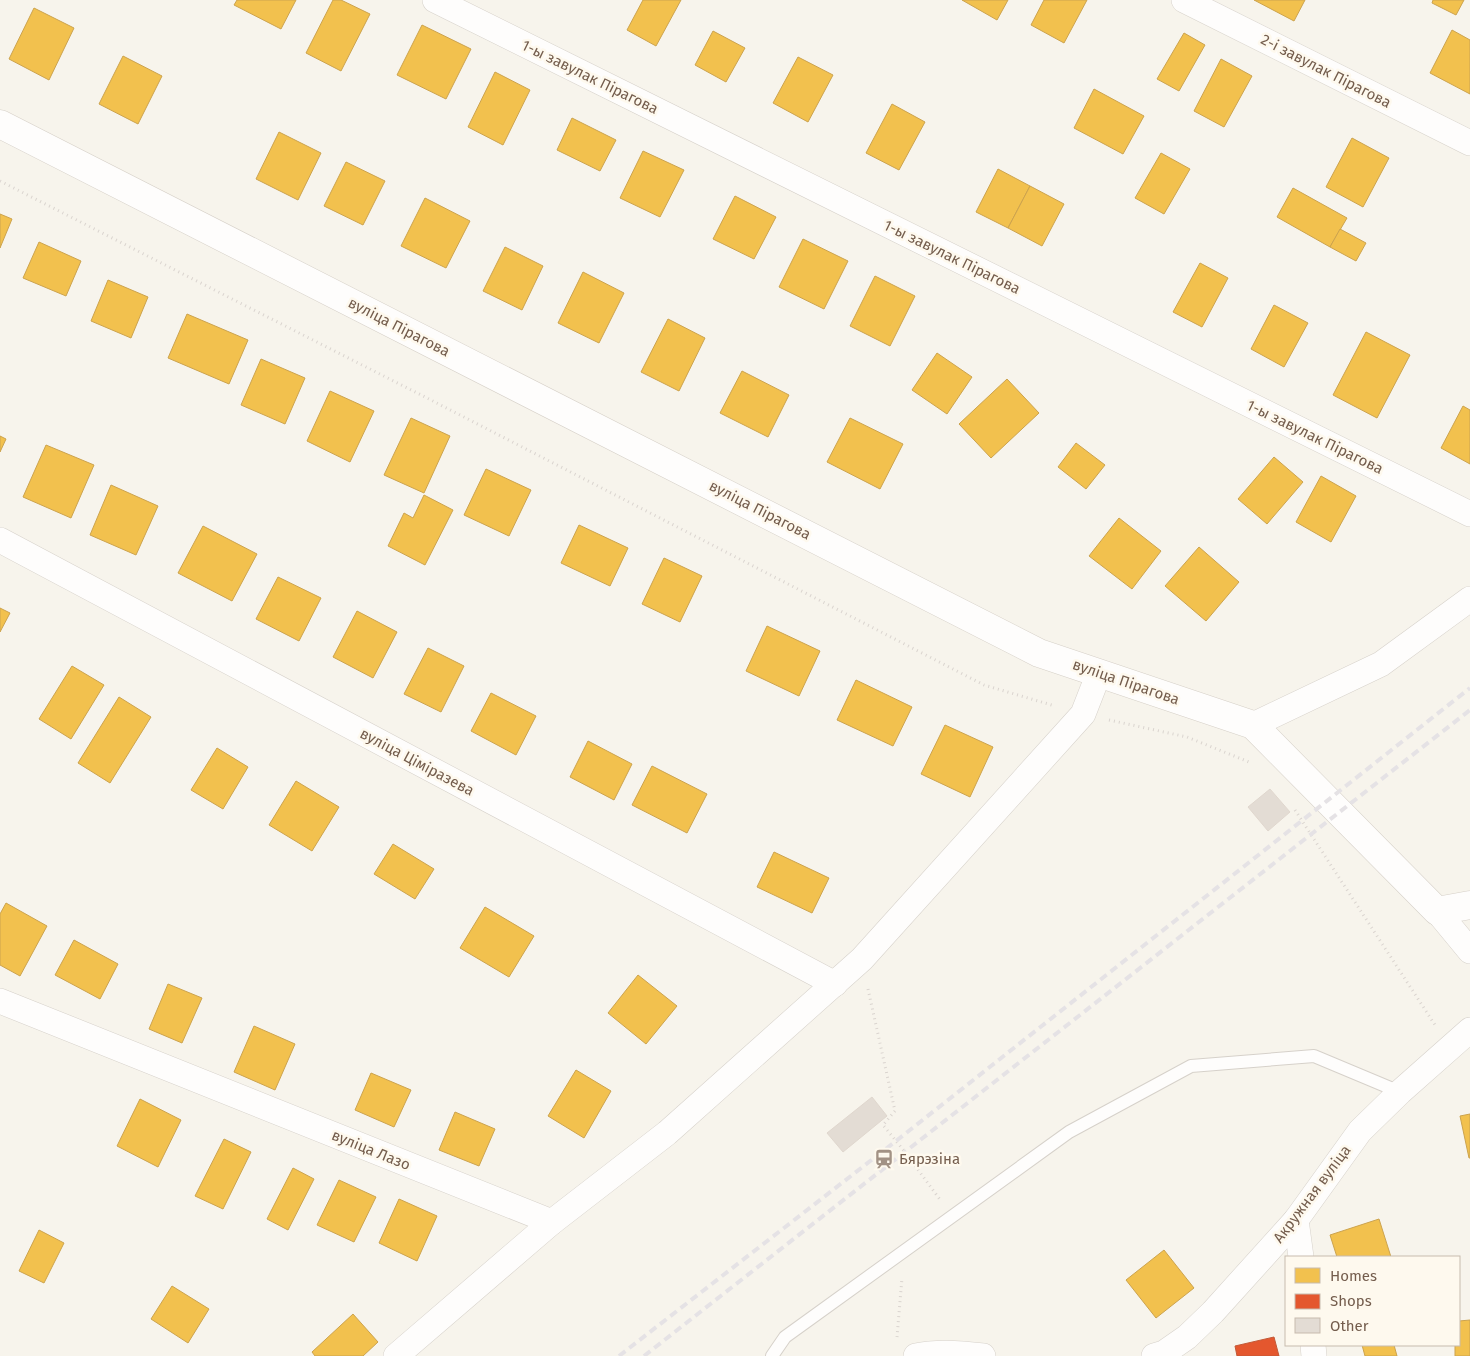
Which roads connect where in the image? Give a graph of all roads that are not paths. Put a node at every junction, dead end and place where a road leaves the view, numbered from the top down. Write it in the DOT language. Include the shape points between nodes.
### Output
graph roads {
  1 [pos="435,0"];
  2 [pos="1184,0"];
  3 [pos="0,124"];
  4 [pos="1469,142"];
  5 [pos="1470,514"];
  6 [pos="0,540"];
  7 [pos="1470,599"];
  8 [pos="1099,673"];
  9 [pos="1253,724"];
  10 [pos="1470,905"];
  11 [pos="1437,911"];
  12 [pos="1470,951"];
  13 [pos="835,984"];
  14 [pos="0,1001"];
  15 [pos="1470,1030"];
  16 [pos="1400,1092"];
  17 [pos="1296,1220"];
  18 [pos="552,1222"];
  19 [pos="1301,1256"];
  20 [pos="906,1351"];
  21 [pos="396,1356"];
  22 [pos="772,1356"];
  23 [pos="983,1356"];
  24 [pos="1154,1356"];
  1 -- 5 [label="street, 1-ы завулак Пірагова"];
  2 -- 4 [label="street, 2-і завулак Пірагова"];
  3 -- 8 [label="main road, вуліца Пірагова" via="1039,653"];
  6 -- 13 [label="street, вуліца Ціміразева"];
  7 -- 9 [label="street" via="1381,664"];
  8 -- 9 [label="main road, вуліца Пірагова"];
  8 -- 13 [label="street" via="1083,714 862,959"];
  9 -- 11 [label="main road, вуліца Пірагова"];
  10 -- 11 [label="main road"];
  11 -- 12 [label="street, вуліца Пірагова"];
  13 -- 18 [label="street" via="667,1133"];
  14 -- 18 [label="street, вуліца Лазо"];
  15 -- 16 [label="street, Акружная вуліца"];
  16 -- 17 [label="street, Акружная вуліца" via="1360,1131"];
  16 -- 22 [label="lane" via="1314,1056 1191,1066 1068,1132 784,1337"];
  17 -- 19 [label="street"];
  17 -- 24 [label="street, Акружная вуліца" via="1187,1337"];
  18 -- 21 [label="street"];
  20 -- 23 [label="street"];
}
